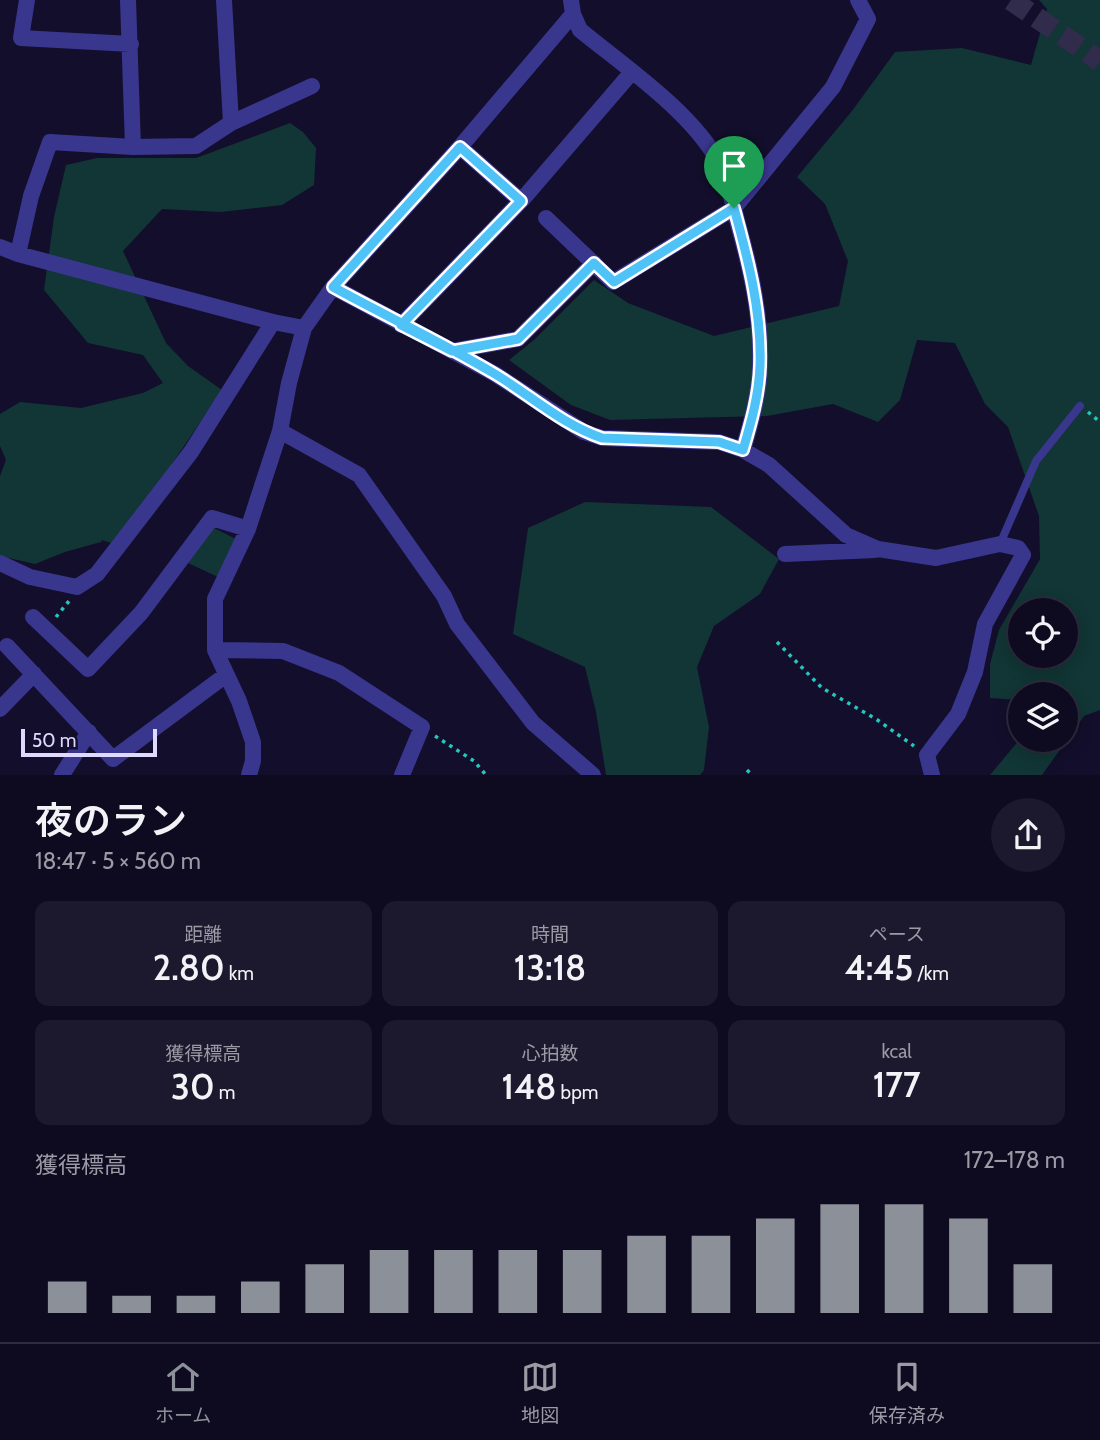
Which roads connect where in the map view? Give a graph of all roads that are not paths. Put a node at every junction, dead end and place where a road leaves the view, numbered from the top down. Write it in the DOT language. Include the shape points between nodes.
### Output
graph roads {
  1 [pos="27,0"];
  2 [pos="128,0"];
  3 [pos="225,0"];
  4 [pos="858,0"];
  5 [pos="572,7"];
  6 [pos="131,44"];
  7 [pos="632,72"];
  8 [pos="312,86"];
  9 [pos="231,123"];
  10 [pos="133,147"];
  11 [pos="460,147"];
  12 [pos="521,201"];
  13 [pos="734,208"];
  14 [pos="546,218"];
  15 [pos="0,247"];
  16 [pos="18,254"];
  17 [pos="594,263"];
  18 [pos="333,287"];
  19 [pos="273,323"];
  20 [pos="401,325"];
  21 [pos="303,328"];
  22 [pos="452,351"];
  23 [pos="1080,406"];
  24 [pos="280,431"];
  25 [pos="743,450"];
  26 [pos="248,529"];
  27 [pos="1000,544"];
  28 [pos="877,550"];
  29 [pos="785,554"];
  30 [pos="0,563"];
  31 [pos="33,617"];
  32 [pos="7,646"];
  33 [pos="215,650"];
  34 [pos="34,674"];
  35 [pos="226,675"];
  36 [pos="0,709"];
  37 [pos="89,732"];
  38 [pos="62,775"];
  39 [pos="249,775"];
  40 [pos="402,775"];
  41 [pos="593,775"];
  42 [pos="932,775"];
  1 -- 6 [label="street" via="21,38"];
  2 -- 6 [label="street"];
  3 -- 9 [label="street"];
  4 -- 13 [label="street" via="869,19 833,87"];
  5 -- 7 [label="street" via="580,30"];
  5 -- 11 [label="street"];
  6 -- 10 [label="street"];
  7 -- 12 [label="street"];
  7 -- 13 [label="street" via="698,134 719,163"];
  8 -- 9 [label="street"];
  9 -- 10 [label="street" via="196,146"];
  10 -- 16 [label="street" via="50,142"];
  11 -- 12 [label="street"];
  11 -- 18 [label="street"];
  12 -- 20 [label="street"];
  13 -- 17 [label="street" via="614,282"];
  13 -- 25 [label="street" via="759,327 760,368"];
  14 -- 17 [label="street"];
  15 -- 16 [label="street"];
  16 -- 19 [label="street"];
  17 -- 22 [label="street" via="518,339"];
  18 -- 20 [label="street"];
  18 -- 21 [label="street"];
  19 -- 21 [label="street"];
  19 -- 30 [label="street" via="191,452 97,574 78,587 30,576"];
  20 -- 22 [label="street"];
  21 -- 24 [label="street"];
  22 -- 25 [label="street" via="584,432 602,438 719,442"];
  23 -- 27 [label="lane" via="1036,461"];
  24 -- 26 [label="street"];
  24 -- 41 [label="street" via="359,475 444,596 457,624 533,723"];
  25 -- 28 [label="street" via="769,465 846,535"];
  26 -- 31 [label="street" via="212,518 141,613 88,668"];
  26 -- 33 [label="street" via="215,599"];
  27 -- 28 [label="street" via="936,558"];
  27 -- 42 [label="street" via="1018,548 1023,555 985,624 975,672 958,714 927,755"];
  28 -- 29 [label="street"];
  32 -- 34 [label="street"];
  33 -- 35 [label="street"];
  33 -- 40 [label="street" via="284,651 339,673 422,727"];
  34 -- 36 [label="street"];
  34 -- 37 [label="street"];
  35 -- 37 [label="street" via="113,759"];
  35 -- 39 [label="street" via="253,742"];
  37 -- 38 [label="street"];
}
